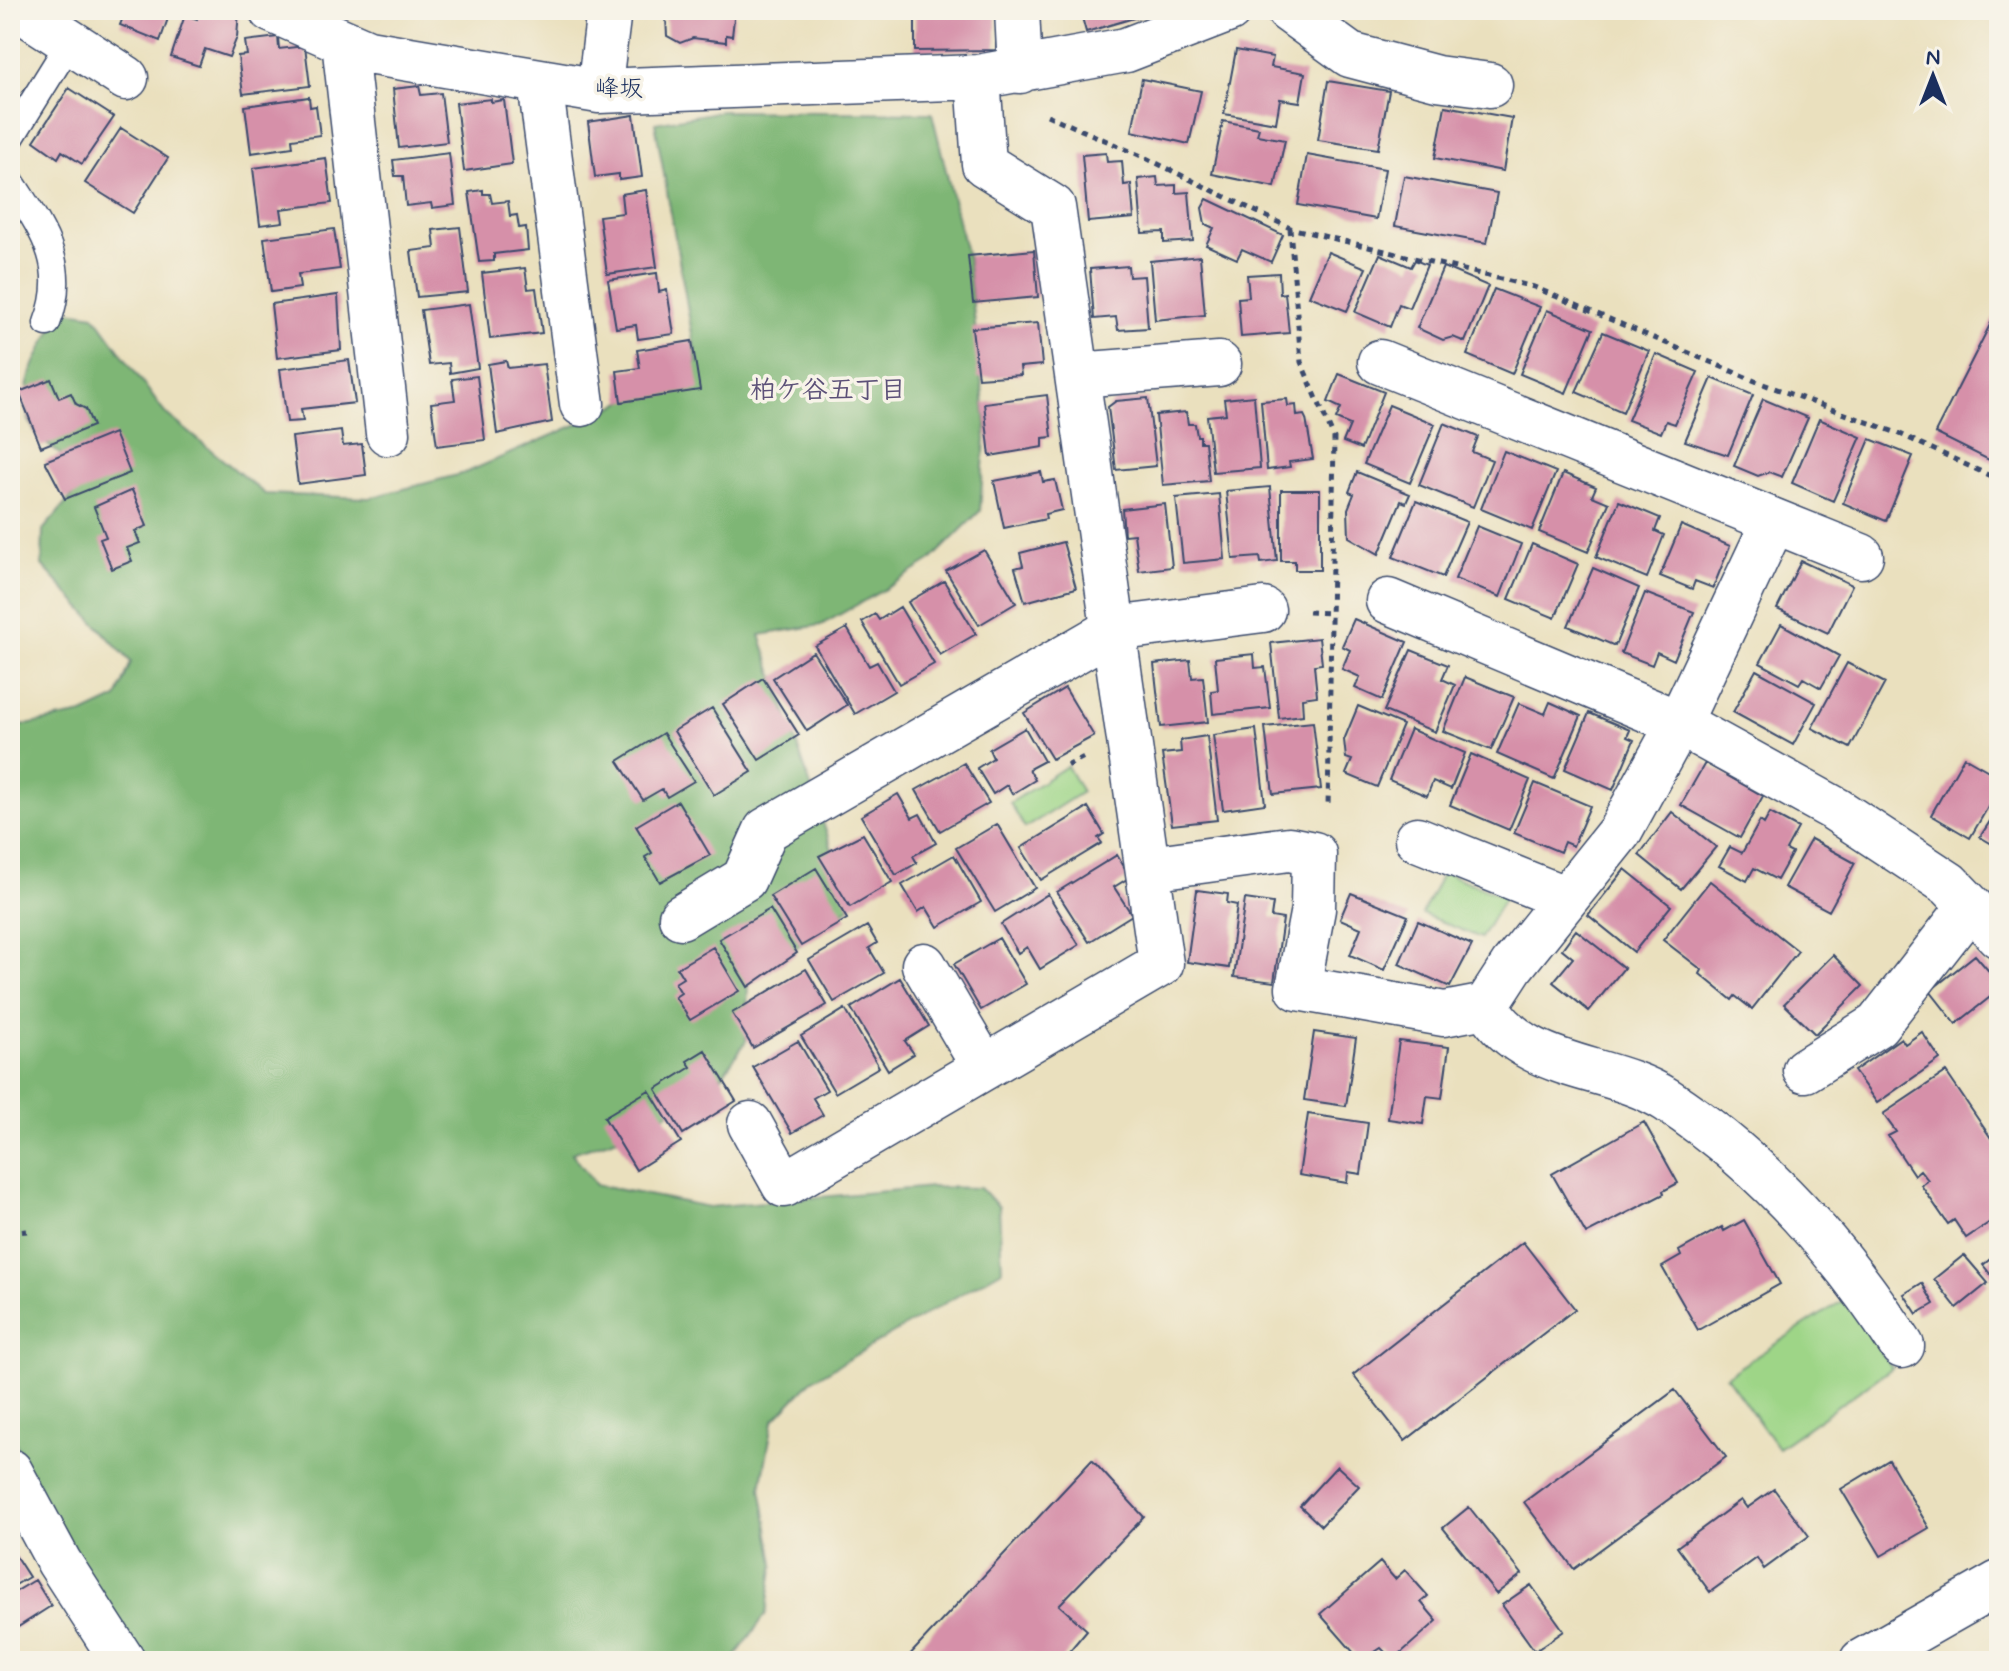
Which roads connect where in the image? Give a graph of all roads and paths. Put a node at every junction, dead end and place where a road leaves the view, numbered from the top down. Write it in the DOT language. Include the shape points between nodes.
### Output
graph roads {
  1 [pos="21,10"];
  2 [pos="271,10"];
  3 [pos="609,10"];
  4 [pos="1017,10"];
  5 [pos="1229,10"];
  6 [pos="1288,10"];
  7 [pos="70,42"];
  8 [pos="344,42"];
  9 [pos="999,74"];
  10 [pos="126,78"];
  11 [pos="540,83"];
  12 [pos="1490,85"];
  13 [pos="599,91"];
  14 [pos="1046,114"];
  15 [pos="10,139"];
  16 [pos="10,180"];
  17 [pos="1290,228"];
  18 [pos="47,323"];
  19 [pos="1380,362"];
  20 [pos="1219,364"];
  21 [pos="1077,375"];
  22 [pos="582,404"];
  23 [pos="388,433"];
  24 [pos="1999,480"];
  25 [pos="1774,521"];
  26 [pos="1861,556"];
  27 [pos="1388,601"];
  28 [pos="1263,610"];
  29 [pos="1114,629"];
  30 [pos="1679,723"];
  31 [pos="1328,810"];
  32 [pos="1417,839"];
  33 [pos="1149,868"];
  34 [pos="1564,898"];
  35 [pos="681,917"];
  36 [pos="1985,921"];
  37 [pos="924,965"];
  38 [pos="1486,1006"];
  39 [pos="984,1067"];
  40 [pos="1805,1070"];
  41 [pos="750,1124"];
  42 [pos="27,1231"];
  43 [pos="10,1233"];
  44 [pos="1902,1346"];
  45 [pos="10,1471"];
  46 [pos="1999,1583"];
  47 [pos="123,1661"];
  48 [pos="1862,1661"];
  1 -- 7 [label="street"];
  2 -- 8 [label="street, 峰坂"];
  3 -- 13 [label="street"];
  4 -- 9 [label="street"];
  5 -- 9 [label="street, 峰坂" via="1126,50"];
  6 -- 12 [label="street" via="1350,55 1437,78"];
  7 -- 10 [label="street"];
  7 -- 15 [label="lane"];
  8 -- 11 [label="street, 峰坂" via="368,52"];
  8 -- 23 [label="street"];
  9 -- 13 [label="street, 峰坂"];
  9 -- 21 [label="street" via="984,164 1053,207"];
  11 -- 13 [label="street, 峰坂"];
  11 -- 22 [label="street"];
  14 -- 17 [label="path"];
  16 -- 18 [label="lane" via="53,259 58,280"];
  17 -- 24 [label="path" via="1534,287 1755,381 1900,434"];
  17 -- 31 [label="path" via="1301,362 1334,438"];
  19 -- 25 [label="street"];
  20 -- 21 [label="street"];
  21 -- 29 [label="street"];
  25 -- 26 [label="street"];
  25 -- 30 [label="street"];
  27 -- 30 [label="street"];
  28 -- 29 [label="street"];
  29 -- 33 [label="street"];
  29 -- 35 [label="street" via="766,830 744,879"];
  30 -- 34 [label="street" via="1620,831"];
  30 -- 36 [label="street" via="1835,809 1949,884"];
  32 -- 34 [label="street"];
  33 -- 38 [label="street" via="1289,849 1314,854 1313,909 1298,988 1444,1014"];
  33 -- 39 [label="street" via="1161,964"];
  34 -- 38 [label="street"];
  36 -- 40 [label="street" via="1877,1025"];
  37 -- 39 [label="street"];
  38 -- 44 [label="street" via="1495,1021 1546,1057 1627,1082 1698,1121 1770,1181 1829,1246"];
  39 -- 41 [label="street" via="784,1185"];
  42 -- 43 [label="path"];
  45 -- 47 [label="street" via="59,1562"];
  46 -- 48 [label="street"];
}
